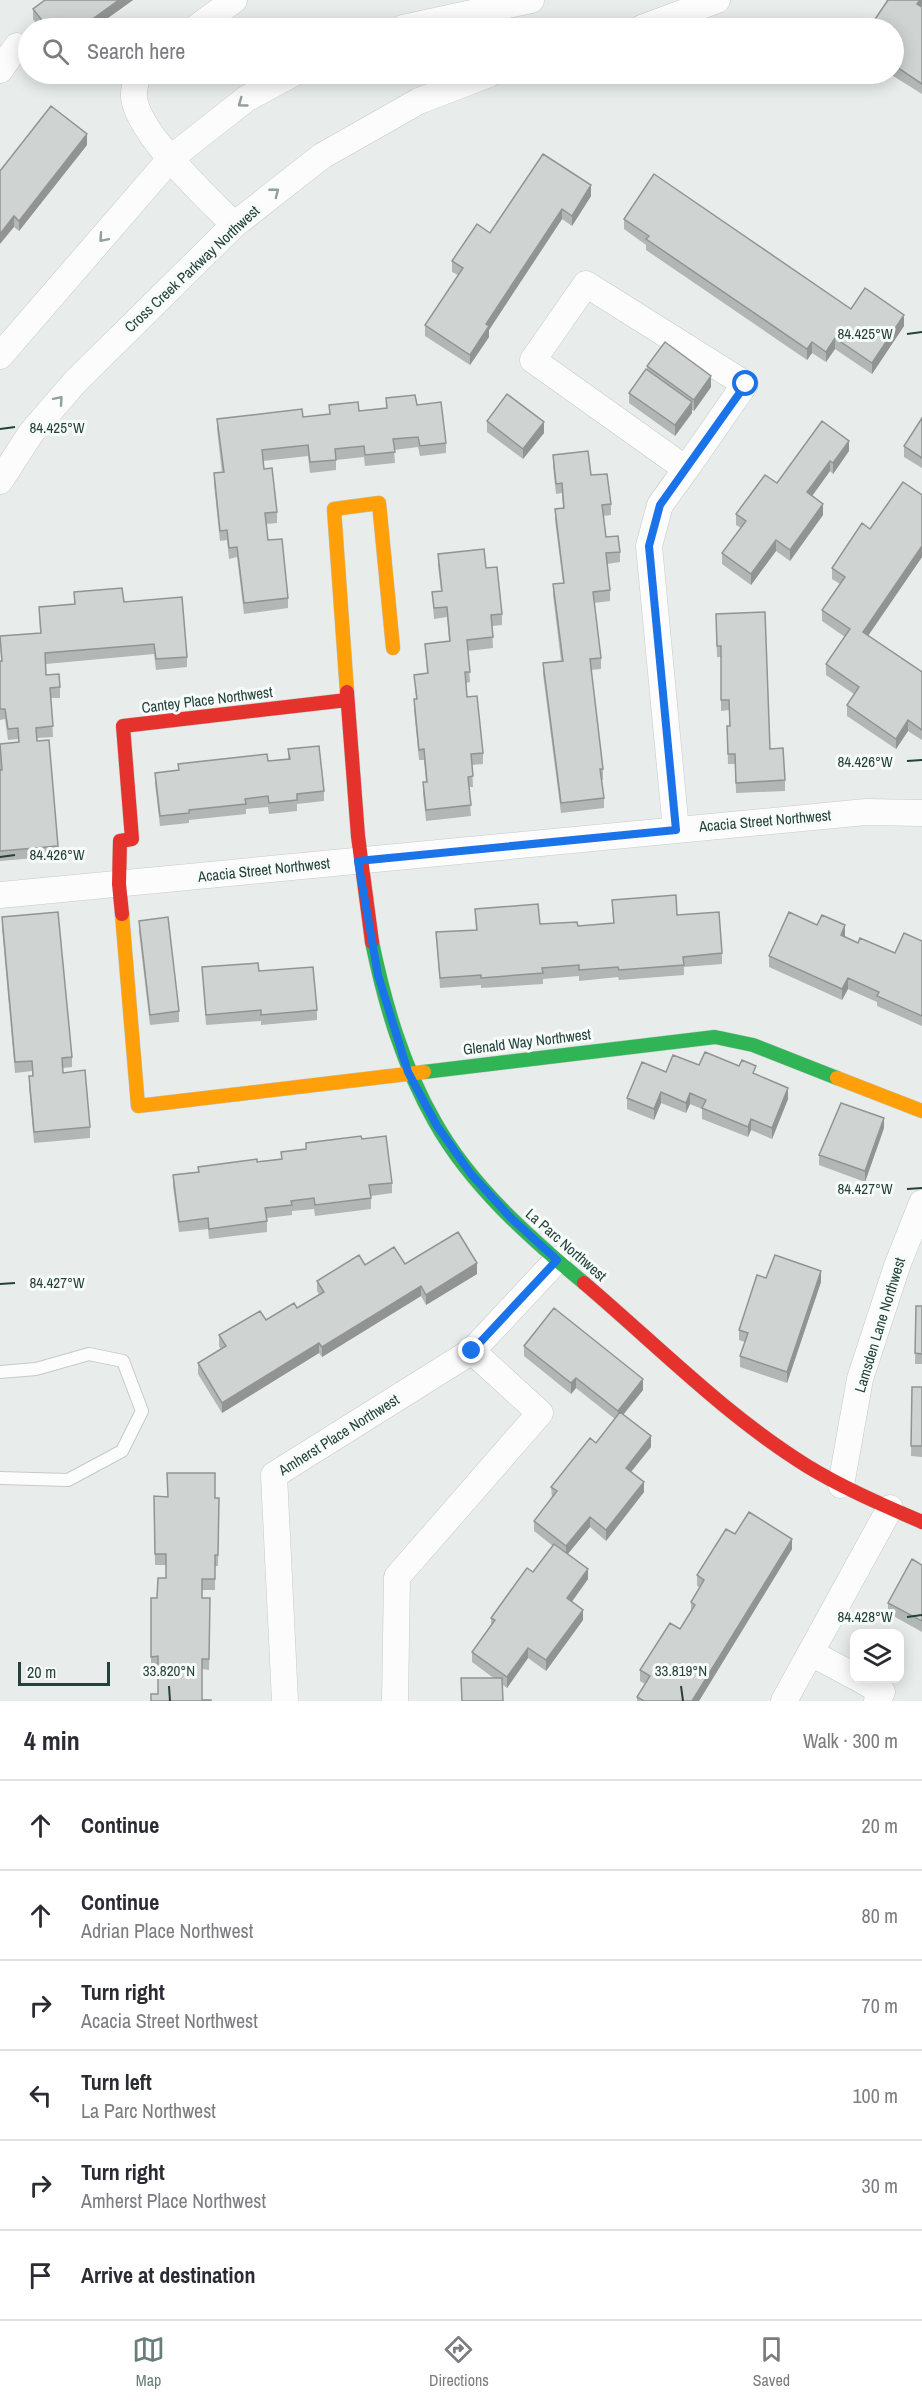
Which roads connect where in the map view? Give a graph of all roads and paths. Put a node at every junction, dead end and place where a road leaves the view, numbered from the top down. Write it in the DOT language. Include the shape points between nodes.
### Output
graph roads {
  1 [pos="234,0"];
  2 [pos="531,0"];
  3 [pos="717,0"];
  4 [pos="210,18"];
  5 [pos="449,18"];
  6 [pos="669,18"];
  7 [pos="17,46"];
  8 [pos="0,70"];
  9 [pos="136,84"];
  10 [pos="274,84"];
  11 [pos="463,84"];
  12 [pos="171,158"];
  13 [pos="234,225"];
  14 [pos="0,357"];
  15 [pos="686,469"];
  16 [pos="0,481"];
  17 [pos="393,648"];
  18 [pos="347,700"];
  19 [pos="922,813"];
  20 [pos="676,830"];
  21 [pos="358,861"];
  22 [pos="119,884"];
  23 [pos="0,896"];
  24 [pos="408,1072"];
  25 [pos="137,1091"];
  26 [pos="922,1111"];
  27 [pos="922,1203"];
  28 [pos="557,1260"];
  29 [pos="472,1351"];
  30 [pos="0,1372"];
  31 [pos="0,1478"];
  32 [pos="841,1485"];
  33 [pos="890,1508"];
  34 [pos="922,1522"];
  35 [pos="811,1653"];
  36 [pos="850,1674"];
  37 [pos="866,1683"];
  38 [pos="285,1701"];
  39 [pos="395,1701"];
  40 [pos="784,1701"];
  41 [pos="877,1701"];
  1 -- 4 [label="street"];
  2 -- 5 [label="street"];
  3 -- 6 [label="street"];
  7 -- 8 [label="street"];
  9 -- 12 [label="street" via="134,96 141,119"];
  10 -- 12 [label="street, one-way" via="246,99"];
  13 -- 11 [label="street, Cross Creek Parkway Northwest, one-way" via="322,156 419,101"];
  12 -- 13 [label="street"];
  12 -- 14 [label="street, one-way"];
  16 -- 13 [label="street, Cross Creek Parkway Northwest, one-way" via="31,433 75,382"];
  15 -- 15 [label="street" via="533,360 586,284 746,384"];
  15 -- 20 [label="street" via="660,505 649,546"];
  17 -- 18 [label="street" via="379,503 334,509"];
  18 -- 21 [label="street"];
  18 -- 22 [label="street, Cantey Place Northwest" via="123,726 132,839 120,841"];
  19 -- 20 [label="street, Acacia Street Northwest" via="866,812"];
  20 -- 21 [label="street, Acacia Street Northwest"];
  21 -- 22 [label="street, Acacia Street Northwest"];
  21 -- 24 [label="street, La Parc Northwest" via="378,975"];
  22 -- 23 [label="street, Acacia Street Northwest"];
  22 -- 25 [label="street, Cantey Place Northwest"];
  24 -- 25 [label="street, Glenald Way Northwest" via="138,1106"];
  24 -- 26 [label="street, Glenald Way Northwest" via="715,1036 753,1045"];
  24 -- 28 [label="street, La Parc Northwest" via="437,1126 471,1174"];
  27 -- 32 [label="street, Lamsden Lane Northwest" via="860,1379"];
  28 -- 29 [label="street, Amherst Place Northwest"];
  28 -- 32 [label="street, La Parc Northwest" via="748,1424"];
  29 -- 38 [label="street, Amherst Place Northwest" via="274,1475"];
  29 -- 39 [label="street" via="540,1413 397,1577"];
  30 -- 31 [label="lane" via="36,1369 89,1354 123,1361 142,1411 122,1451 68,1480"];
  32 -- 33 [label="street, La Parc Northwest"];
  33 -- 34 [label="street, La Parc Northwest"];
  33 -- 35 [label="street"];
  35 -- 36 [label="street"];
  35 -- 40 [label="street"];
  37 -- 41 [label="street" via="882,1692"];
}
